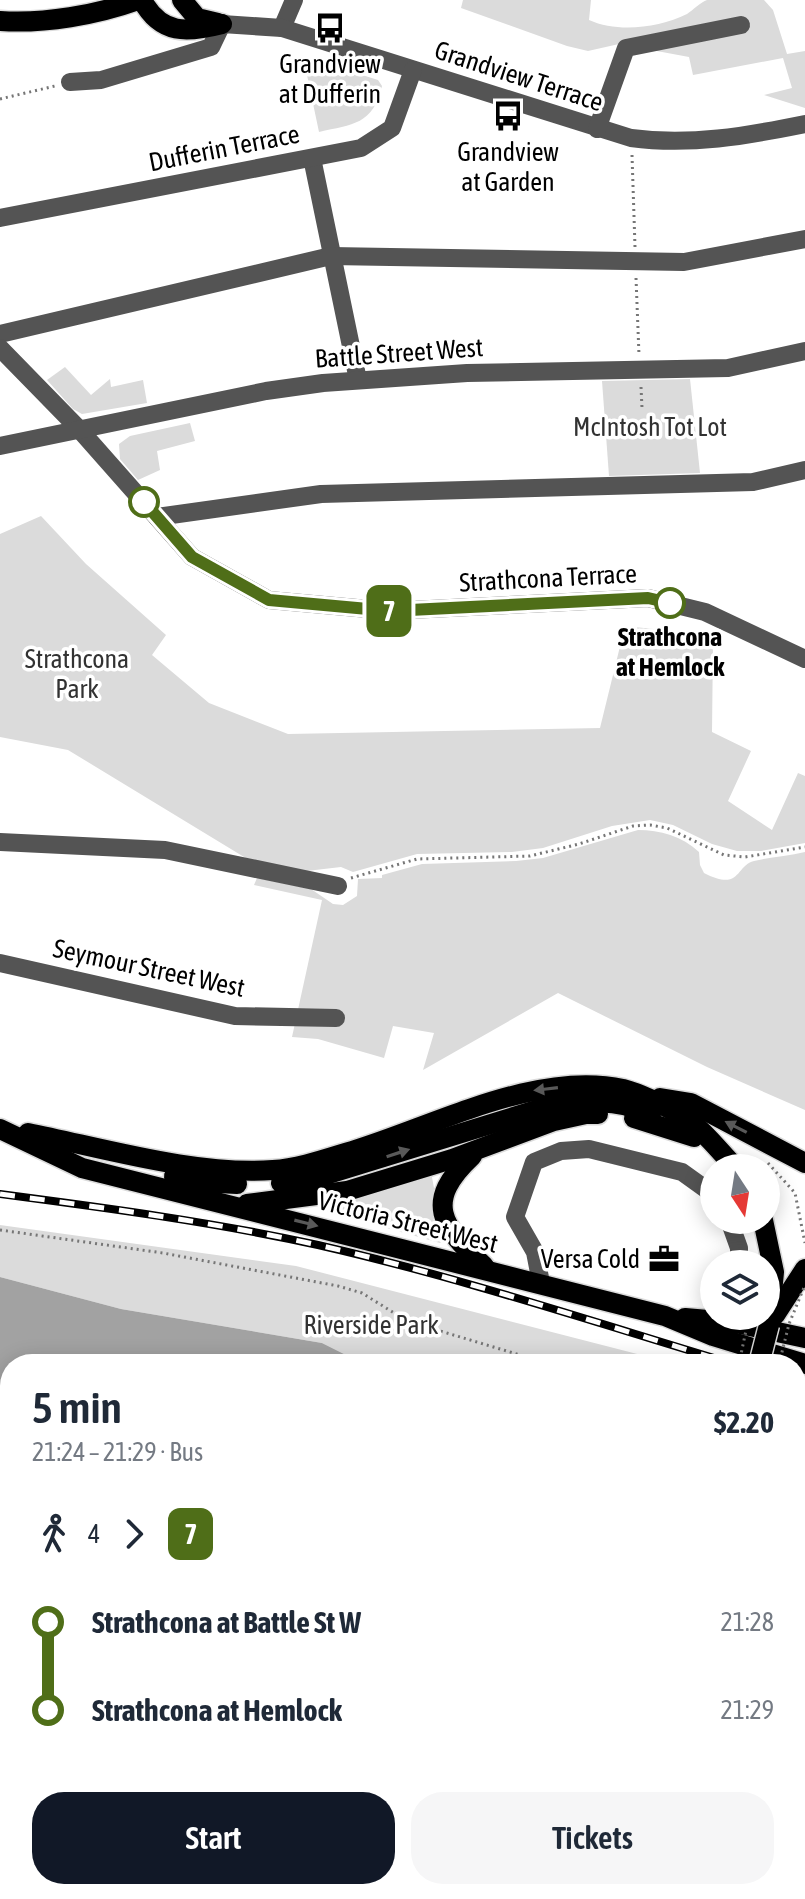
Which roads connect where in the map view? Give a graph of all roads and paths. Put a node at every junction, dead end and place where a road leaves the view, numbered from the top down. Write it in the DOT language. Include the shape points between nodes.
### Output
graph roads {
  1 [pos="140,0"];
  2 [pos="182,0"];
  3 [pos="293,0"];
  4 [pos="0,21"];
  5 [pos="222,24"];
  6 [pos="741,25"];
  7 [pos="282,28"];
  8 [pos="413,70"];
  9 [pos="70,82"];
  10 [pos="0,99"];
  11 [pos="805,124"];
  12 [pos="597,129"];
  13 [pos="631,138"];
  14 [pos="312,158"];
  15 [pos="0,218"];
  16 [pos="805,239"];
  17 [pos="331,256"];
  18 [pos="635,261"];
  19 [pos="0,334"];
  20 [pos="0,348"];
  21 [pos="805,351"];
  22 [pos="639,355"];
  23 [pos="358,380"];
  24 [pos="641,383"];
  25 [pos="642,408"];
  26 [pos="79,429"];
  27 [pos="0,446"];
  28 [pos="805,470"];
  29 [pos="157,517"];
  30 [pos="802,653"];
  31 [pos="0,842"];
  32 [pos="805,847"];
  33 [pos="338,886"];
  34 [pos="0,963"];
  35 [pos="336,1018"];
  36 [pos="627,1090"];
  37 [pos="6,1131"];
  38 [pos="694,1137"];
  39 [pos="717,1148"];
  40 [pos="479,1150"];
  41 [pos="723,1154"];
  42 [pos="805,1163"];
  43 [pos="700,1185"];
  44 [pos="793,1190"];
  45 [pos="235,1206"];
  46 [pos="0,1230"];
  47 [pos="805,1243"];
  48 [pos="487,1269"];
  49 [pos="805,1269"];
  50 [pos="541,1283"];
  51 [pos="805,1285"];
  52 [pos="780,1308"];
  53 [pos="665,1316"];
  54 [pos="700,1317"];
  55 [pos="721,1330"];
  56 [pos="738,1330"];
  57 [pos="768,1330"];
  58 [pos="778,1330"];
  59 [pos="713,1336"];
  60 [pos="805,1338"];
  61 [pos="517,1354"];
  62 [pos="739,1354"];
  63 [pos="762,1354"];
  64 [pos="772,1354"];
  65 [pos="782,1354"];
  1 -- 4 [label="main road" via="87,14"];
  1 -- 5 [label="main road" via="154,19 178,29"];
  2 -- 5 [label="main road" via="197,18"];
  3 -- 7 [label="street"];
  5 -- 7 [label="street, Grandview Terrace"];
  5 -- 9 [label="street" via="211,47 101,80"];
  6 -- 12 [label="street" via="626,48"];
  7 -- 8 [label="street, Grandview Terrace"];
  8 -- 12 [label="street, Grandview Terrace"];
  8 -- 14 [label="street, Dufferin Terrace" via="392,128 361,148"];
  9 -- 10 [label="path"];
  11 -- 13 [label="street, Grandview Terrace" via="705,141"];
  12 -- 13 [label="street, Grandview Terrace"];
  13 -- 18 [label="path"];
  14 -- 15 [label="street, Dufferin Terrace"];
  14 -- 17 [label="street"];
  16 -- 18 [label="street" via="684,262"];
  17 -- 18 [label="street"];
  17 -- 19 [label="street"];
  17 -- 23 [label="street"];
  18 -- 22 [label="path"];
  20 -- 26 [label="street, Strathcona Terrace"];
  21 -- 23 [label="street, Battle Street West" via="728,368"];
  23 -- 26 [label="street, Battle Street West" via="266,391"];
  24 -- 25 [label="path"];
  26 -- 27 [label="street, Battle Street West"];
  26 -- 29 [label="street, Strathcona Terrace"];
  28 -- 29 [label="street" via="753,482 321,494"];
  29 -- 30 [label="street, Strathcona Terrace" via="192,557 269,600 390,611 648,598 705,612"];
  31 -- 33 [label="street" via="165,850"];
  32 -- 33 [label="path" via="745,857 724,855 667,828 633,826 530,856 417,859 356,875"];
  34 -- 35 [label="street, Seymour Street West" via="235,1016"];
  36 -- 37 [label="main road, Victoria Street West, one-way" via="539,1089 276,1170 200,1168"];
  36 -- 39 [label="main road, Victoria Street West" via="686,1118"];
  42 -- 36 [label="main road, Victoria Street West, one-way" via="691,1103"];
  37 -- 38 [label="main road, one-way" via="199,1182 240,1184 322,1176 546,1107 584,1101 648,1111"];
  37 -- 45 [label="main road, Victoria Street West" via="82,1168"];
  38 -- 39 [label="main road"];
  38 -- 40 [label="main road" via="645,1120 586,1114"];
  39 -- 41 [label="main road, Victoria Street West"];
  40 -- 45 [label="main road" via="347,1191"];
  40 -- 48 [label="main road" via="451,1177 442,1198 449,1228"];
  43 -- 50 [label="street" via="682,1172 589,1149 561,1151 534,1162 515,1217 535,1252"];
  44 -- 47 [label="path"];
  45 -- 48 [label="main road, Victoria Street West, one-way"];
  46 -- 61 [label="path" via="300,1278 362,1293 407,1321"];
  48 -- 50 [label="main road, Victoria Street West"];
  49 -- 52 [label="main road"];
  50 -- 53 [label="main road, Victoria Street West"];
  51 -- 65 [label="path, bridge"];
  53 -- 54 [label="main road"];
  53 -- 59 [label="main road, Victoria Street West"];
  55 -- 59 [label="street"];
  56 -- 62 [label="path, bridge"];
  57 -- 63 [label="main road, bridge"];
  58 -- 60 [label="main road"];
  59 -- 64 [label="main road, Victoria Street West"];
}
